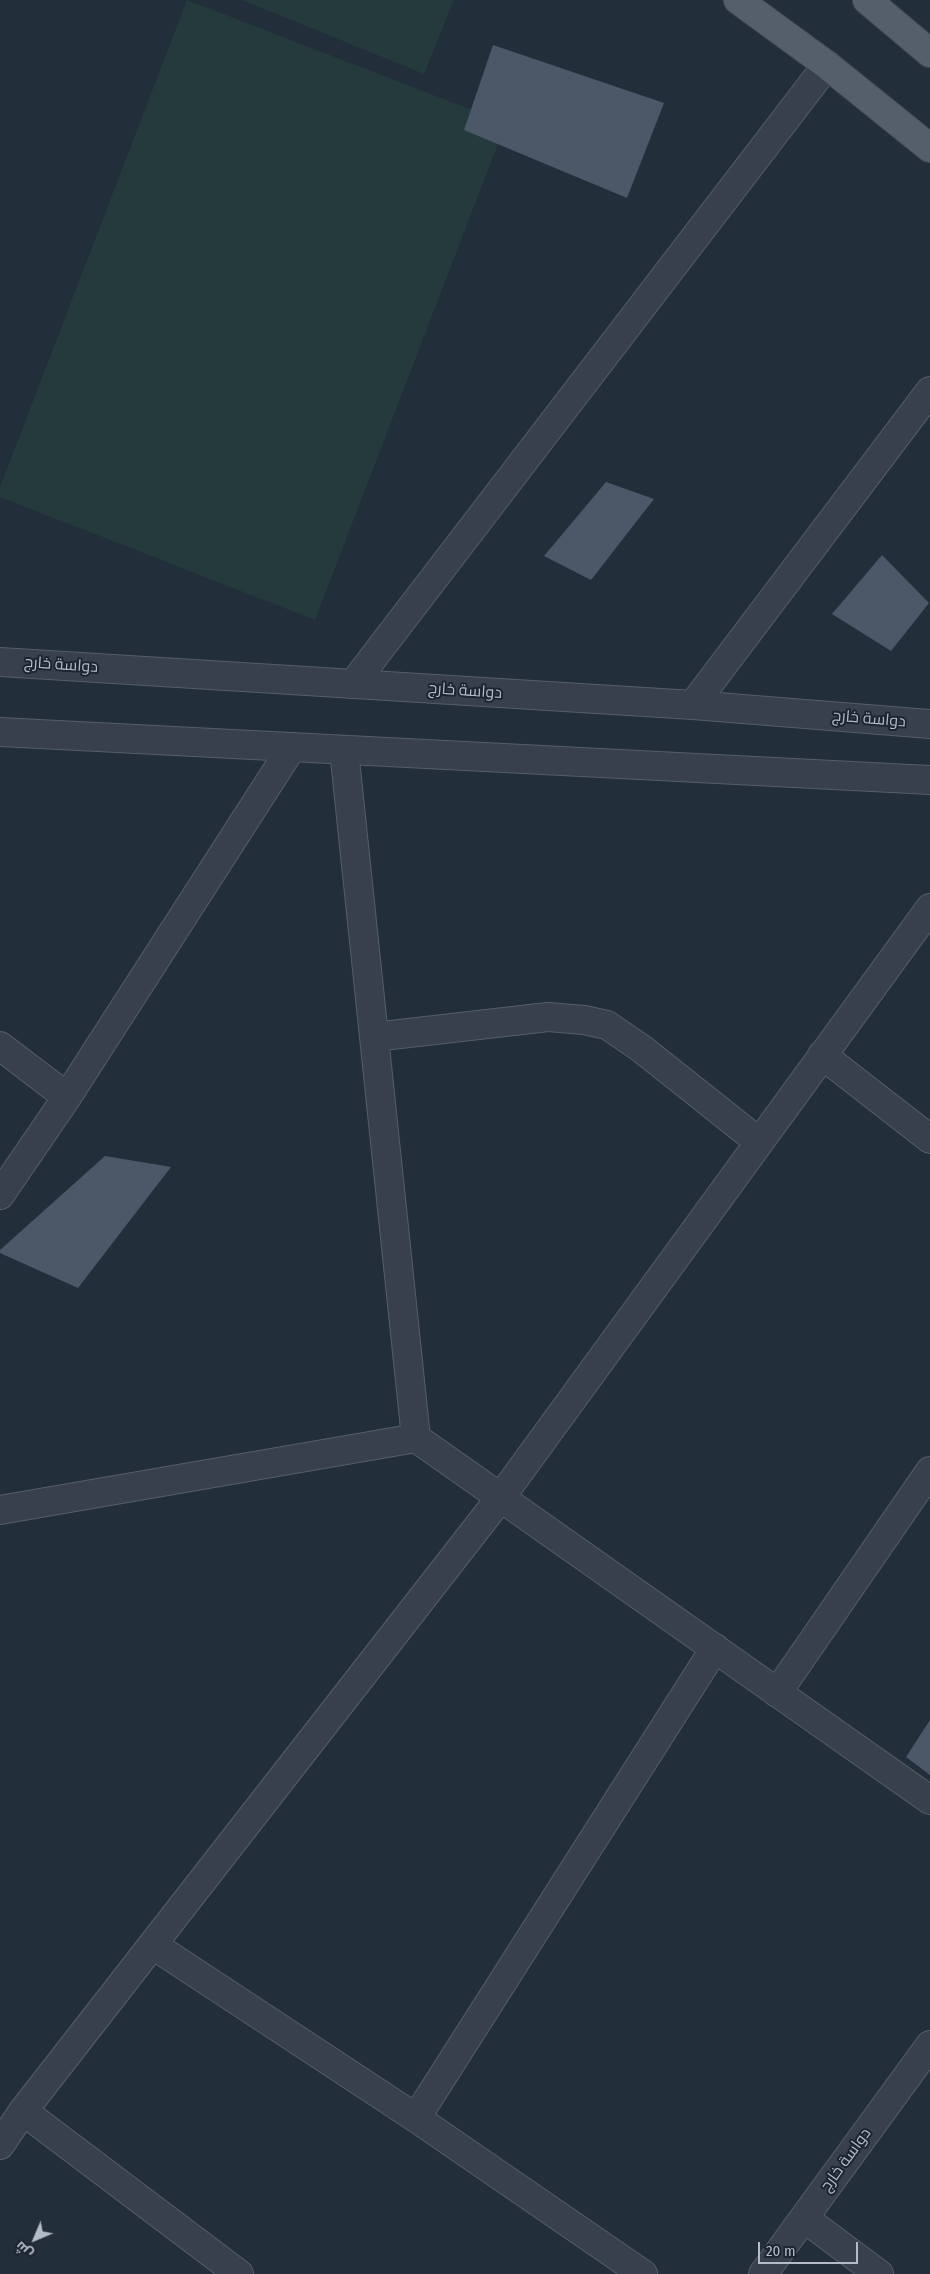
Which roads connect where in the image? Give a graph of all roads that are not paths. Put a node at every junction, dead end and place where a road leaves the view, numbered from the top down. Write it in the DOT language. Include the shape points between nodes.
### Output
graph roads {
  1 [pos="738,0"];
  2 [pos="874,2"];
  3 [pos="930,53"];
  4 [pos="827,65"];
  5 [pos="930,148"];
  6 [pos="930,391"];
  7 [pos="0,662"];
  8 [pos="353,684"];
  9 [pos="693,705"];
  10 [pos="930,724"];
  11 [pos="0,732"];
  12 [pos="292,747"];
  13 [pos="344,750"];
  14 [pos="930,780"];
  15 [pos="930,908"];
  16 [pos="374,1037"];
  17 [pos="0,1046"];
  18 [pos="822,1055"];
  19 [pos="67,1097"];
  20 [pos="930,1139"];
  21 [pos="759,1142"];
  22 [pos="0,1195"];
  23 [pos="416,1438"];
  24 [pos="930,1471"];
  25 [pos="501,1497"];
  26 [pos="0,1510"];
  27 [pos="715,1648"];
  28 [pos="777,1692"];
  29 [pos="930,1800"];
  30 [pos="153,1945"];
  31 [pos="930,2045"];
  32 [pos="23,2111"];
  33 [pos="416,2118"];
  34 [pos="0,2145"];
  35 [pos="804,2218"];
  36 [pos="866,2269"];
  37 [pos="239,2274"];
  38 [pos="643,2274"];
  39 [pos="763,2274"];
  1 -- 4 [label="main road"];
  2 -- 3 [label="main road"];
  4 -- 5 [label="main road"];
  4 -- 8 [label="street"];
  6 -- 9 [label="street"];
  7 -- 8 [label="street, دواسة خارج"];
  8 -- 9 [label="street, دواسة خارج"];
  9 -- 10 [label="street, دواسة خارج"];
  11 -- 12 [label="street"];
  12 -- 13 [label="street"];
  12 -- 19 [label="street"];
  13 -- 14 [label="street"];
  13 -- 16 [label="street"];
  15 -- 18 [label="street"];
  16 -- 21 [label="street" via="548,1018 606,1025 642,1049"];
  16 -- 23 [label="street"];
  17 -- 19 [label="street"];
  18 -- 20 [label="street"];
  18 -- 21 [label="street"];
  19 -- 22 [label="street"];
  21 -- 25 [label="street"];
  23 -- 25 [label="street"];
  23 -- 26 [label="street"];
  24 -- 28 [label="street"];
  25 -- 27 [label="street"];
  25 -- 30 [label="street"];
  27 -- 28 [label="street"];
  27 -- 33 [label="street"];
  28 -- 29 [label="street"];
  30 -- 32 [label="street"];
  30 -- 33 [label="street"];
  31 -- 35 [label="street, دواسة خارج"];
  32 -- 34 [label="street"];
  32 -- 37 [label="street"];
  33 -- 38 [label="street"];
  35 -- 36 [label="street"];
  35 -- 39 [label="street, دواسة خارج"];
}
